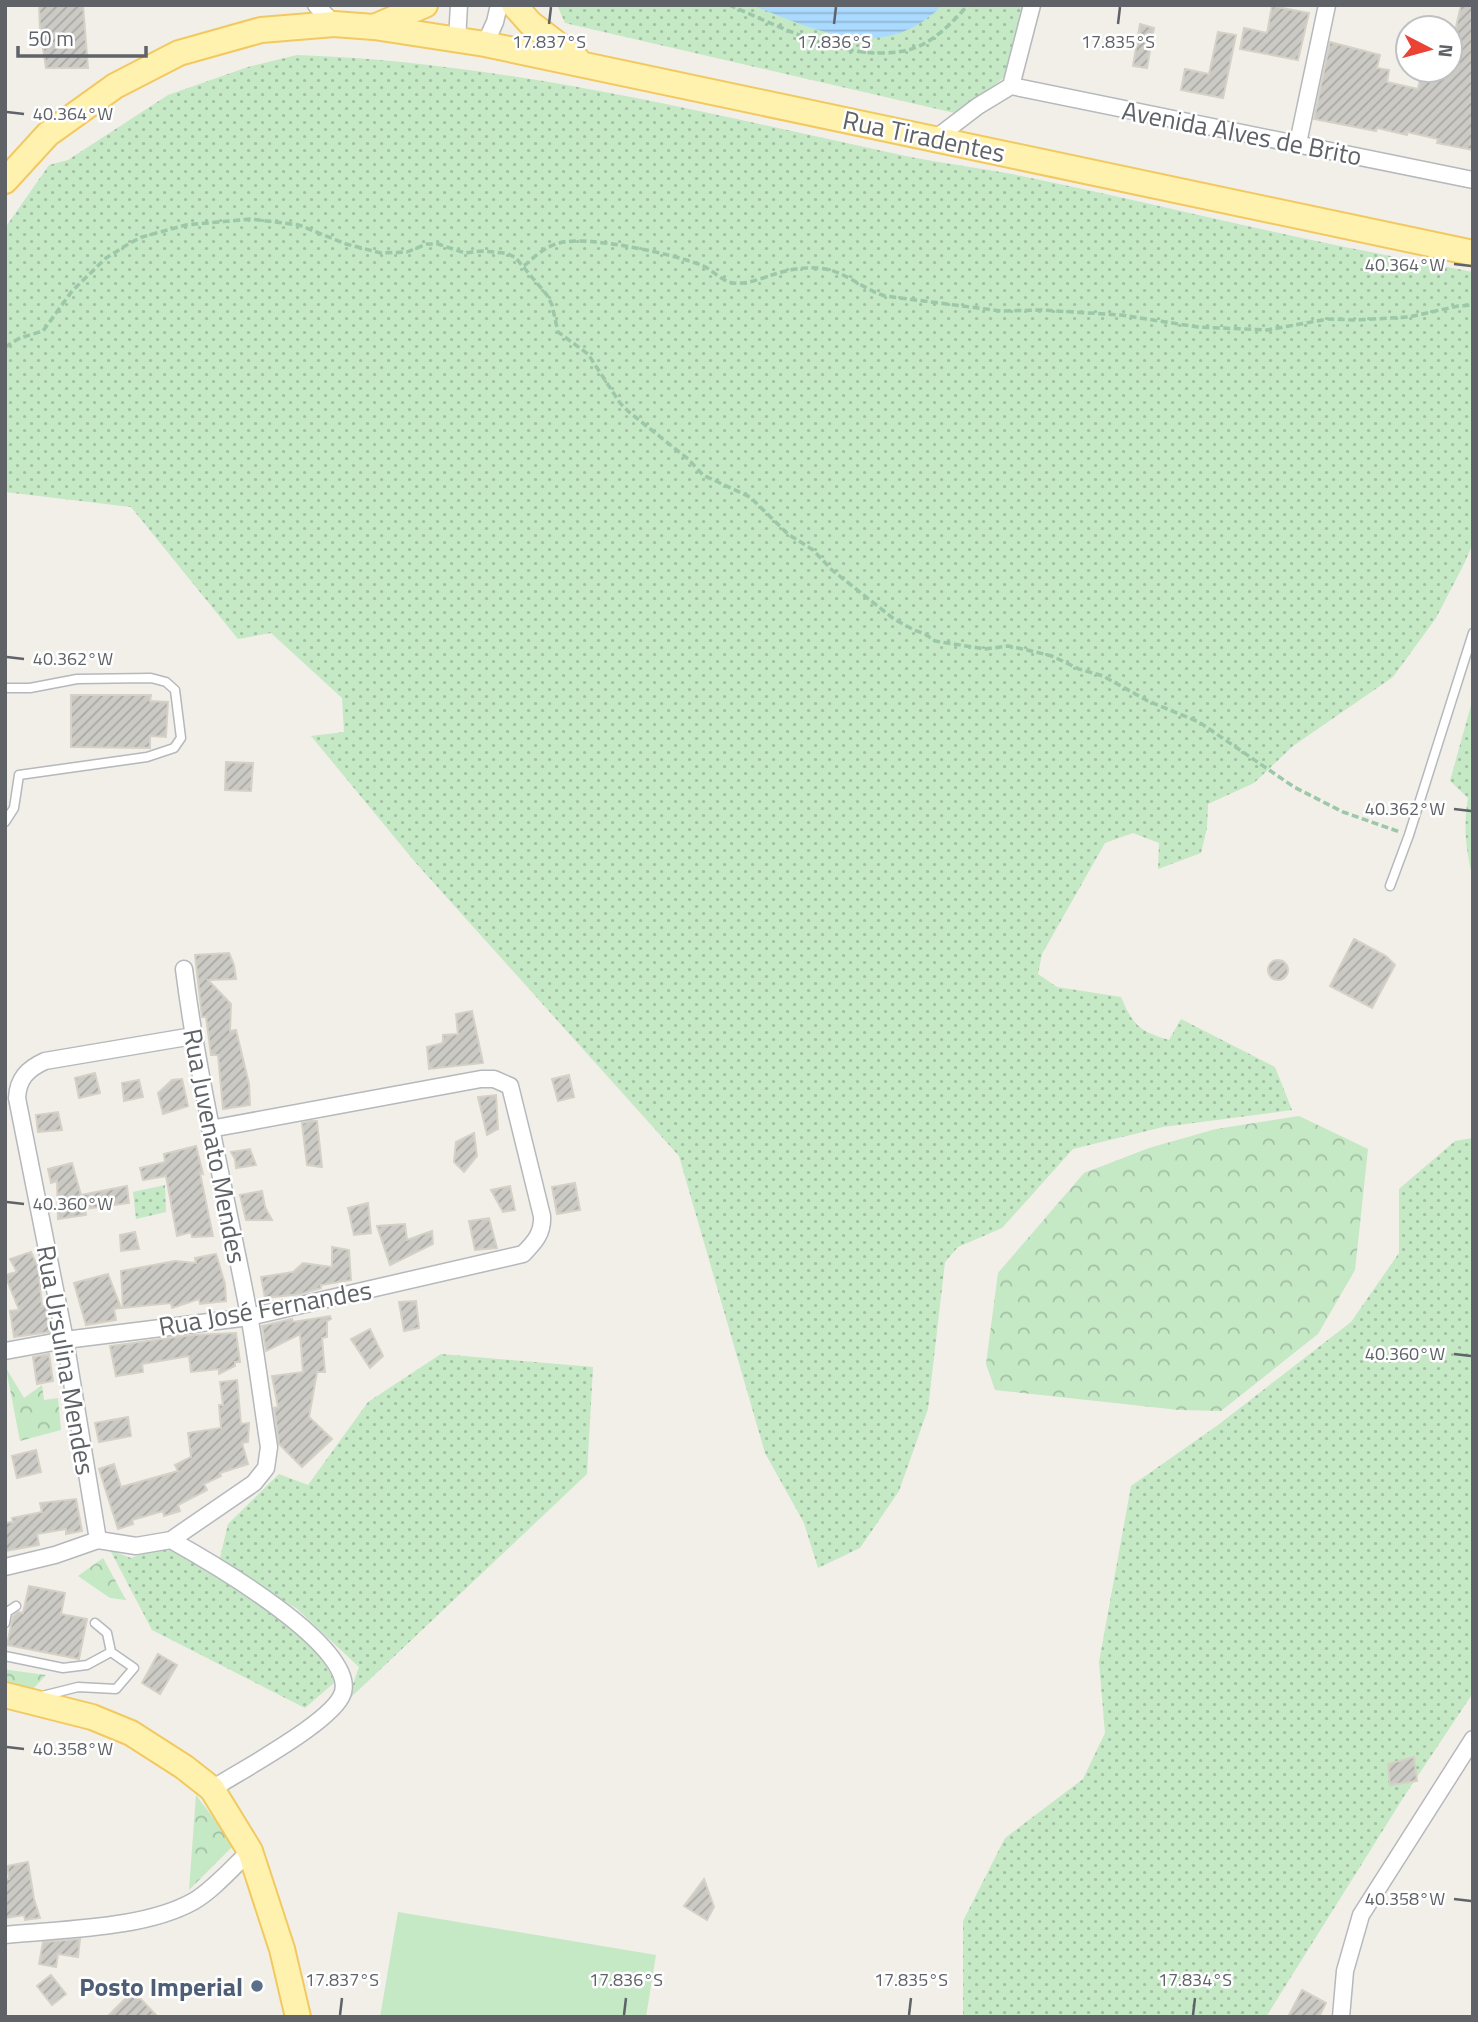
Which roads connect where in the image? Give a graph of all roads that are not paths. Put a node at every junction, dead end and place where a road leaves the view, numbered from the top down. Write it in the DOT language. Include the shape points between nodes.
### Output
graph roads {
  1 [pos="316,5"];
  2 [pos="425,5"];
  3 [pos="459,5"];
  4 [pos="499,5"];
  5 [pos="513,5"];
  6 [pos="1032,5"];
  7 [pos="1327,5"];
  8 [pos="334,24"];
  9 [pos="374,27"];
  10 [pos="457,40"];
  11 [pos="485,44"];
  12 [pos="583,64"];
  13 [pos="1011,86"];
  14 [pos="936,138"];
  15 [pos="1298,144"];
  16 [pos="1473,180"];
  17 [pos="5,181"];
  18 [pos="1473,253"];
  19 [pos="1473,633"];
  20 [pos="5,688"];
  21 [pos="5,822"];
  22 [pos="1390,886"];
  23 [pos="184,969"];
  24 [pos="193,1036"];
  25 [pos="210,1129"];
  26 [pos="249,1317"];
  27 [pos="65,1340"];
  28 [pos="5,1351"];
  29 [pos="98,1540"];
  30 [pos="171,1540"];
  31 [pos="5,1567"];
  32 [pos="16,1606"];
  33 [pos="5,1623"];
  34 [pos="95,1623"];
  35 [pos="111,1652"];
  36 [pos="5,1656"];
  37 [pos="15,1698"];
  38 [pos="1473,1739"];
  39 [pos="212,1789"];
  40 [pos="250,1851"];
  41 [pos="5,1935"];
  42 [pos="298,2017"];
  43 [pos="1341,2017"];
  1 -- 8 [label="street"];
  2 -- 9 [label="main road"];
  3 -- 10 [label="street"];
  4 -- 11 [label="street"];
  5 -- 12 [label="main road"];
  6 -- 13 [label="street"];
  7 -- 15 [label="street"];
  8 -- 9 [label="main road, Rua Tiradentes"];
  8 -- 17 [label="main road, Rua Tiradentes" via="261,30 178,52 115,86 48,134"];
  9 -- 10 [label="main road, Rua Tiradentes"];
  10 -- 11 [label="main road, Rua Tiradentes"];
  11 -- 12 [label="main road, Rua Tiradentes"];
  12 -- 14 [label="main road, Rua Tiradentes"];
  13 -- 14 [label="street"];
  13 -- 15 [label="street, Avenida Alves de Brito"];
  14 -- 18 [label="main road, Rua Tiradentes"];
  15 -- 16 [label="street, Avenida Alves de Brito"];
  19 -- 22 [label="lane"];
  20 -- 21 [label="lane" via="77,679 166,682 175,690 181,738 174,748 148,757 19,775 14,808"];
  23 -- 24 [label="street, Rua Juvenato Mendes"];
  24 -- 25 [label="street, Rua Juvenato Mendes"];
  24 -- 27 [label="street, Rua Ursulina Mendes" via="45,1061 33,1066 18,1085"];
  25 -- 26 [label="street, Rua Juvenato Mendes"];
  25 -- 26 [label="street, Rua José Fernandes" via="494,1079 510,1086 542,1216 536,1241 523,1254"];
  26 -- 27 [label="street, Rua José Fernandes"];
  26 -- 30 [label="street, Rua Juvenato Mendes" via="269,1447 266,1468 254,1483"];
  27 -- 28 [label="street, Rua José Fernandes"];
  27 -- 29 [label="street, Rua Ursulina Mendes"];
  29 -- 30 [label="street" via="136,1546"];
  29 -- 31 [label="street"];
  30 -- 39 [label="street" via="284,1611 336,1663 346,1685 327,1713 300,1734"];
  32 -- 33 [label="lane" via="7,1612"];
  34 -- 35 [label="lane" via="107,1633"];
  35 -- 36 [label="lane" via="87,1665 63,1668"];
  35 -- 37 [label="lane" via="134,1668 116,1689 78,1687"];
  37 -- 39 [label="main road" via="92,1717 131,1733"];
  38 -- 43 [label="street" via="1361,1915 1345,1971"];
  39 -- 40 [label="main road"];
  40 -- 41 [label="street" via="197,1900 168,1914"];
  40 -- 42 [label="main road" via="282,1949"];
}
